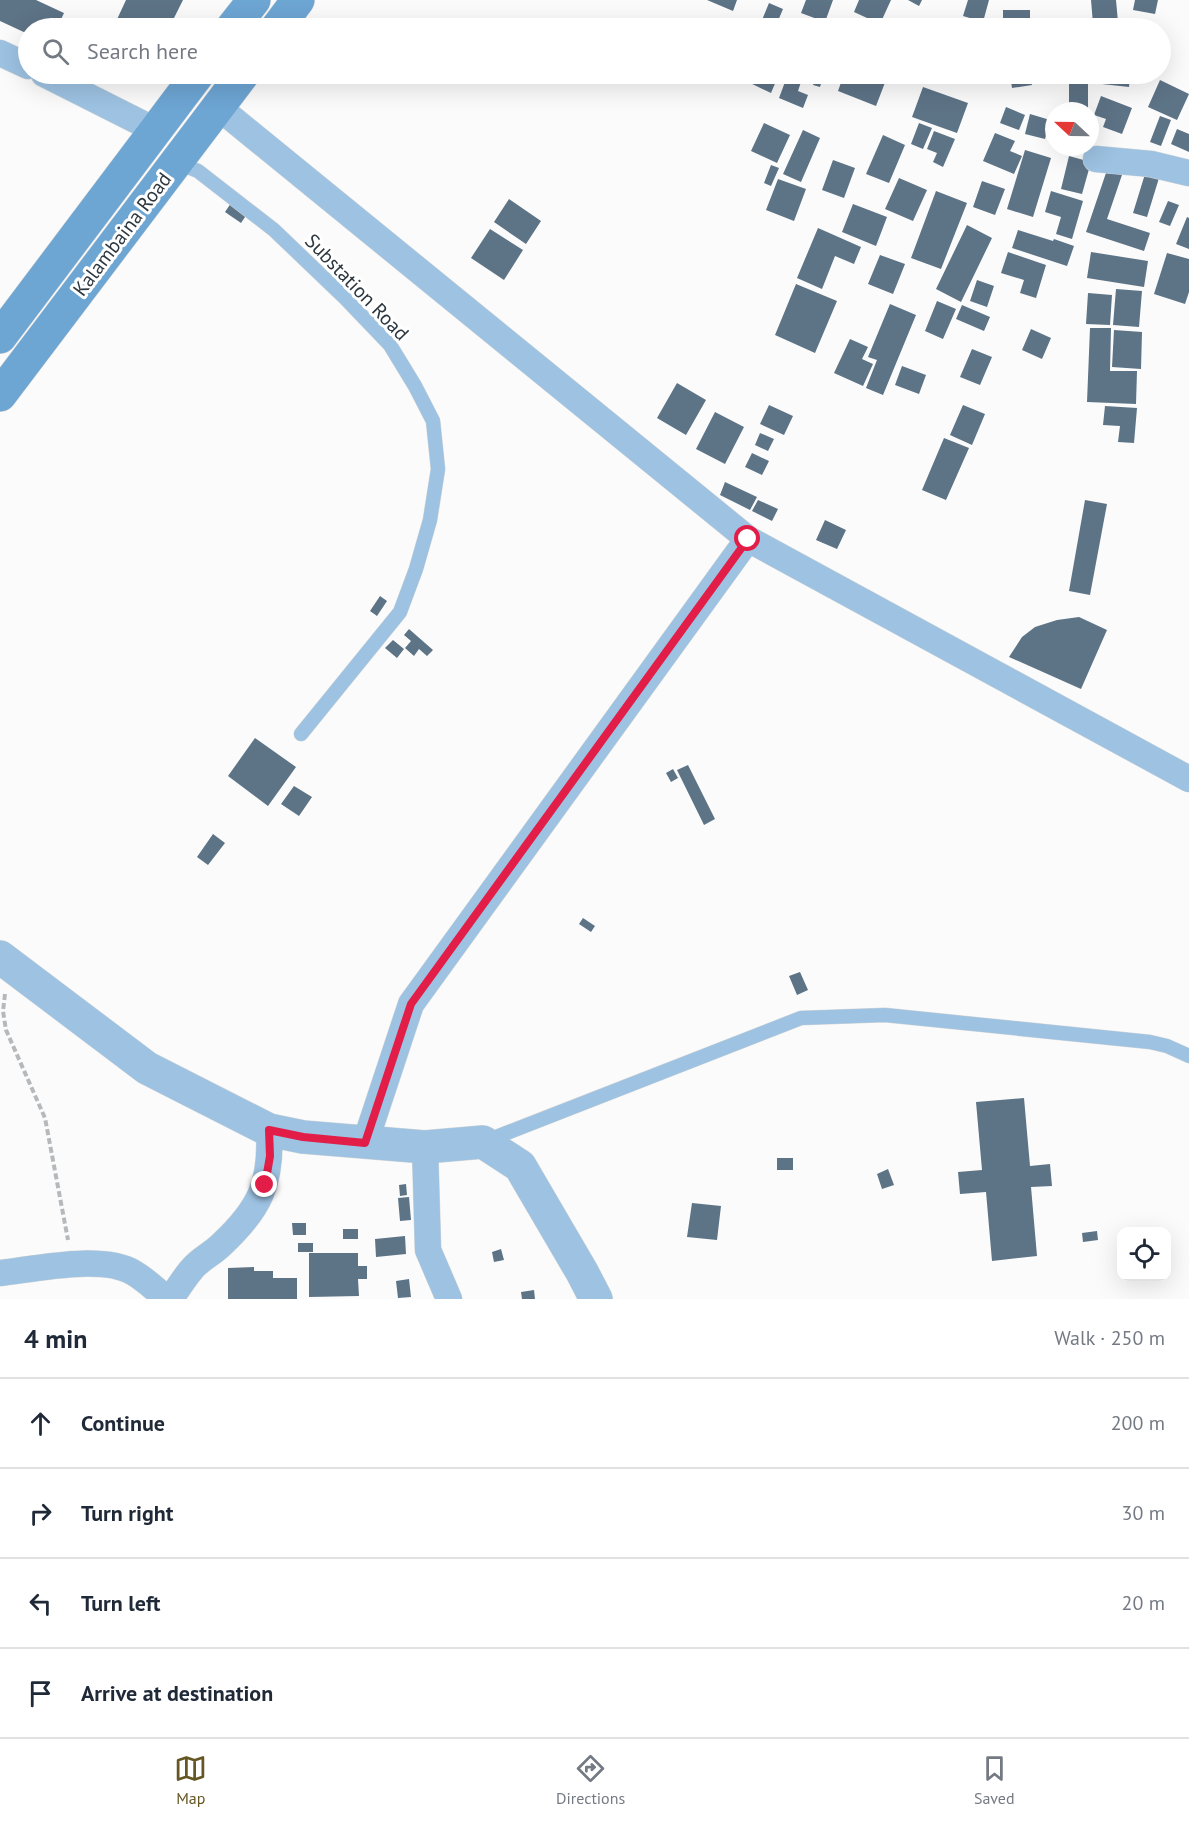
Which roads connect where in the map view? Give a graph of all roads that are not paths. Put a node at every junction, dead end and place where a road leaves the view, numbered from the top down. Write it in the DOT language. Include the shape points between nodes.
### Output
graph roads {
  1 [pos="254,0"];
  2 [pos="298,0"];
  3 [pos="240,18"];
  4 [pos="284,18"];
  5 [pos="0,53"];
  6 [pos="18,61"];
  7 [pos="64,84"];
  8 [pos="190,84"];
  9 [pos="236,84"];
  10 [pos="218,108"];
  11 [pos="155,130"];
  12 [pos="1096,159"];
  13 [pos="176,162"];
  14 [pos="1189,173"];
  15 [pos="0,337"];
  16 [pos="0,395"];
  17 [pos="748,539"];
  18 [pos="301,734"];
  19 [pos="1189,779"];
  20 [pos="3,960"];
  21 [pos="1189,1056"];
  22 [pos="269,1130"];
  23 [pos="483,1142"];
  24 [pos="365,1143"];
  25 [pos="425,1147"];
  26 [pos="0,1273"];
  27 [pos="169,1299"];
  28 [pos="449,1299"];
  29 [pos="596,1299"];
  1 -- 3 [label="main road"];
  2 -- 4 [label="main road"];
  5 -- 6 [label="street"];
  7 -- 11 [label="street"];
  8 -- 11 [label="main road, Kalambaina Road"];
  9 -- 10 [label="main road, Kalambaina Road"];
  10 -- 13 [label="main road, Kalambaina Road"];
  10 -- 17 [label="street"];
  11 -- 15 [label="main road, Kalambaina Road"];
  12 -- 14 [label="street" via="1151,164"];
  13 -- 16 [label="main road, Kalambaina Road"];
  13 -- 18 [label="lane, Substation Road" via="198,171 274,230 345,298 390,345 433,421 438,469 430,520 400,612"];
  17 -- 19 [label="street"];
  17 -- 24 [label="street" via="411,1004"];
  20 -- 22 [label="street" via="147,1068"];
  21 -- 23 [label="lane" via="1150,1042 897,1016 801,1018"];
  22 -- 24 [label="street"];
  22 -- 27 [label="street" via="265,1185 253,1211 221,1246 194,1267"];
  23 -- 25 [label="street"];
  23 -- 29 [label="street" via="520,1166"];
  24 -- 25 [label="street"];
  25 -- 28 [label="street" via="428,1250"];
  26 -- 27 [label="street" via="73,1264 112,1265 133,1272"];
}
